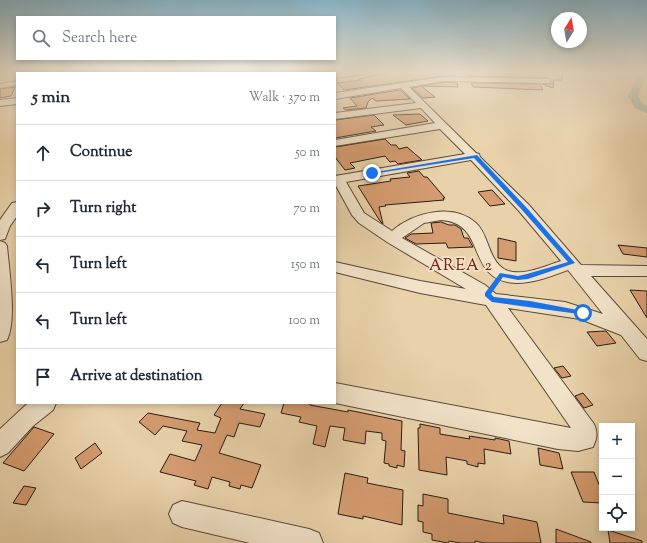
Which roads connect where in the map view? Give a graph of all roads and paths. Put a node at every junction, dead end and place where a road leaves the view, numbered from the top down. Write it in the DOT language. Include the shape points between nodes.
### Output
graph roads {
  1 [pos="416,97"];
  2 [pos="16,101"];
  3 [pos="0,103"];
  4 [pos="424,105"];
  5 [pos="336,116"];
  6 [pos="444,125"];
  7 [pos="336,144"];
  8 [pos="475,156"];
  9 [pos="337,180"];
  10 [pos="16,207"];
  11 [pos="0,236"];
  12 [pos="392,239"];
  13 [pos="0,246"];
  14 [pos="336,267"];
  15 [pos="575,267"];
  16 [pos="647,270"];
  17 [pos="502,274"];
  18 [pos="490,297"];
  19 [pos="626,329"];
  20 [pos="0,335"];
  21 [pos="647,353"];
  22 [pos="336,393"];
  23 [pos="44,404"];
  24 [pos="0,445"];
  25 [pos="182,514"];
  26 [pos="309,543"];
  1 -- 4 [label="street"];
  2 -- 3 [label="street"];
  4 -- 5 [label="street"];
  4 -- 6 [label="street"];
  6 -- 7 [label="street"];
  6 -- 8 [label="street"];
  8 -- 9 [label="street"];
  8 -- 15 [label="street"];
  9 -- 12 [label="street" via="359,215"];
  10 -- 11 [label="street" via="3,226"];
  12 -- 17 [label="street" via="413,222 437,216 459,218 471,226 491,266"];
  12 -- 18 [label="street"];
  13 -- 20 [label="street" via="3,319"];
  14 -- 18 [label="street" via="393,282"];
  15 -- 16 [label="street"];
  15 -- 17 [label="street" via="518,278"];
  15 -- 19 [label="street"];
  17 -- 18 [label="street"];
  18 -- 19 [label="street" via="583,313"];
  18 -- 22 [label="street" via="580,422 586,432 585,439 558,438"];
  19 -- 21 [label="street"];
  23 -- 24 [label="street"];
  25 -- 26 [label="street"];
}
